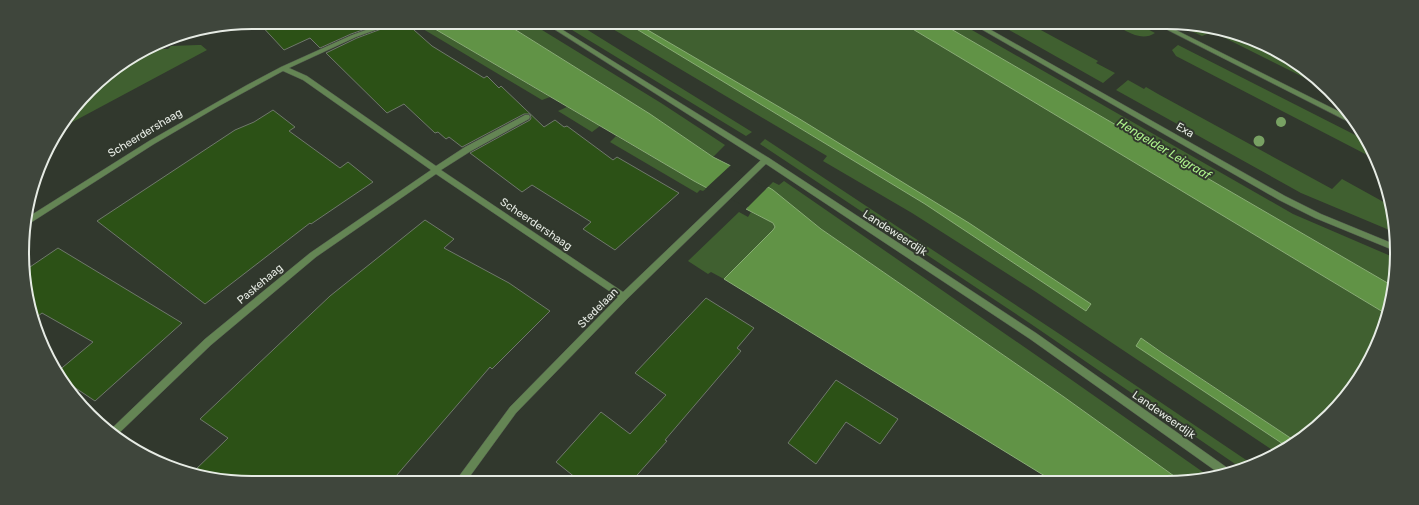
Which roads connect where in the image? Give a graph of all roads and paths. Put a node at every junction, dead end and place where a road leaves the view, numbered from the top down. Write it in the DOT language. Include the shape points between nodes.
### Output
graph roads {
  1 [pos="374,29"];
  2 [pos="557,29"];
  3 [pos="984,29"];
  4 [pos="1169,29"];
  5 [pos="283,68"];
  6 [pos="527,117"];
  7 [pos="1344,117"];
  8 [pos="766,160"];
  9 [pos="436,170"];
  10 [pos="32,219"];
  11 [pos="1390,246"];
  12 [pos="624,297"];
  13 [pos="116,430"];
  14 [pos="1221,469"];
  15 [pos="464,476"];
  1 -- 5 [label="street, Scheerdershaag"];
  2 -- 8 [label="street, Landeweerdijk"];
  3 -- 11 [label="street, Exa" via="1282,198"];
  4 -- 7 [label="street"];
  5 -- 9 [label="street, Scheerdershaag" via="305,78"];
  5 -- 10 [label="street, Scheerdershaag" via="134,152"];
  6 -- 9 [label="street" via="468,149"];
  8 -- 12 [label="street, Stedelaan"];
  8 -- 14 [label="street, Landeweerdijk" via="1033,336"];
  9 -- 12 [label="street, Scheerdershaag"];
  9 -- 13 [label="street, Paskehaag" via="307,260 208,342"];
  12 -- 15 [label="street, Stedelaan" via="514,410"];
}
